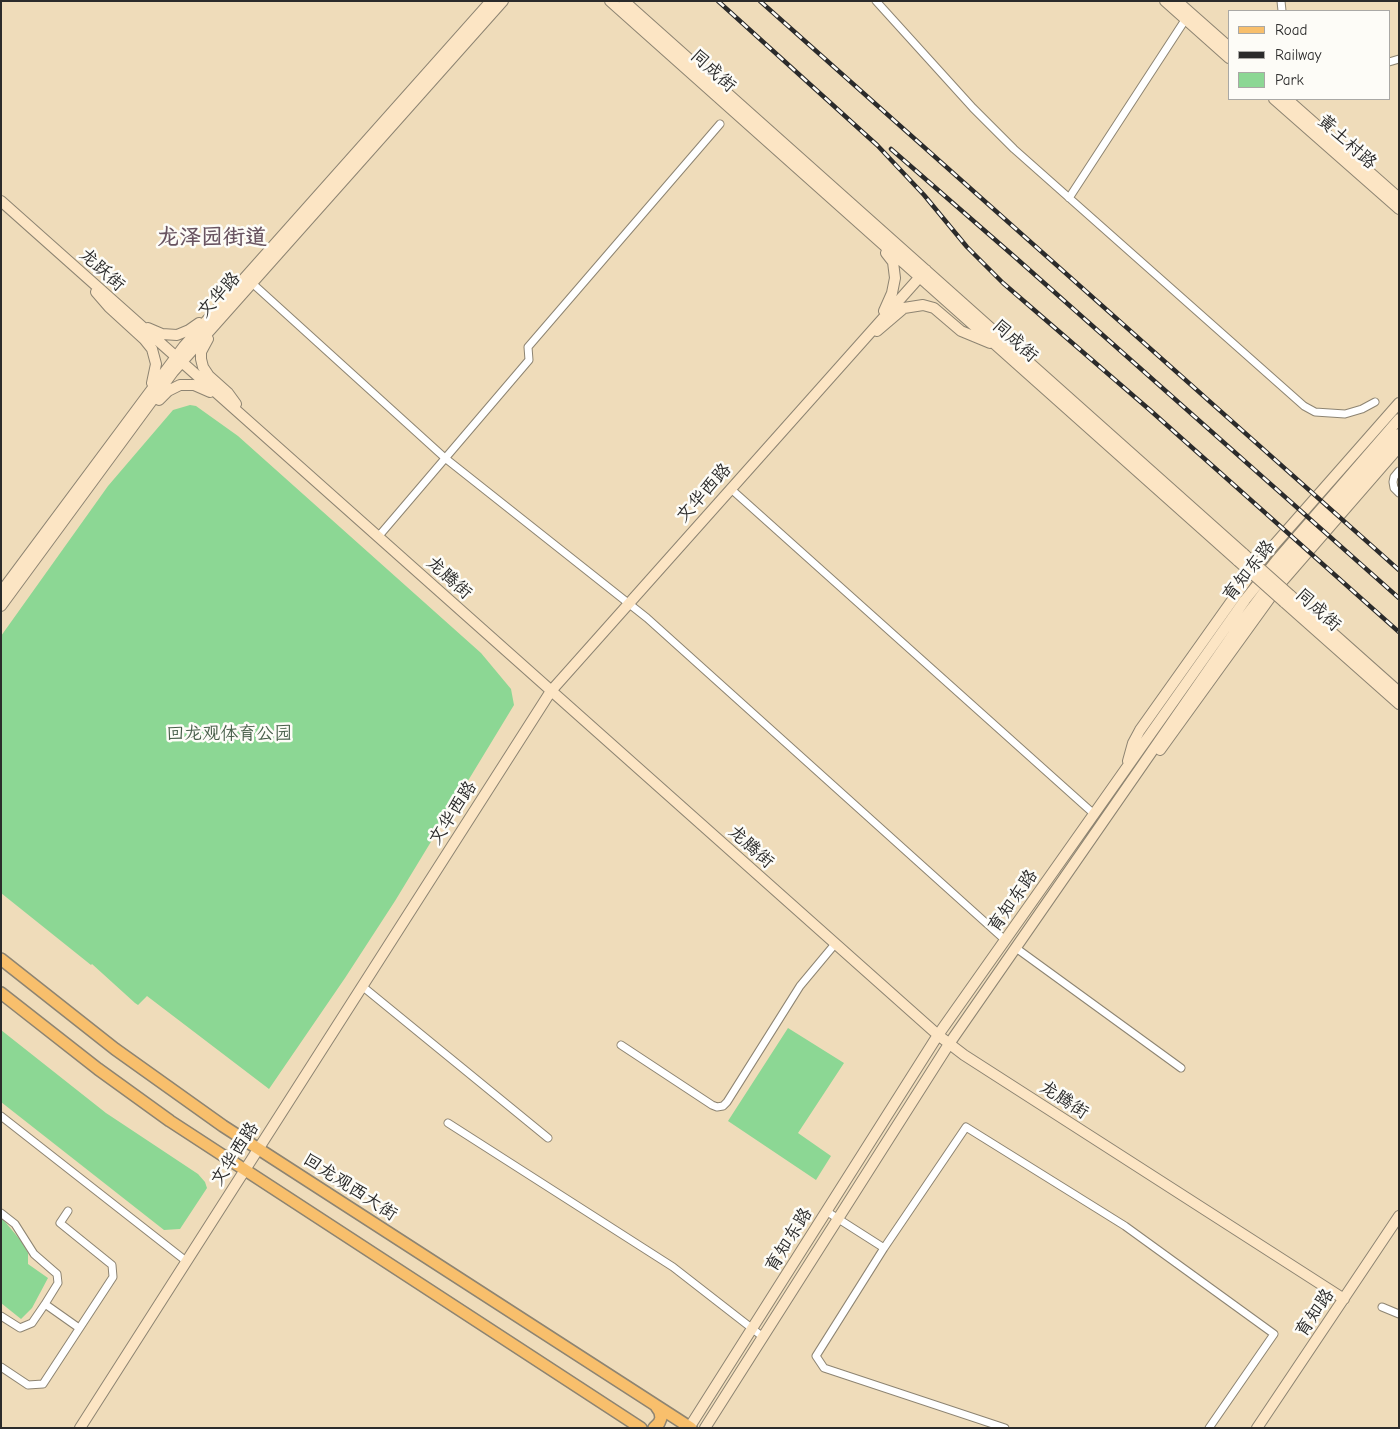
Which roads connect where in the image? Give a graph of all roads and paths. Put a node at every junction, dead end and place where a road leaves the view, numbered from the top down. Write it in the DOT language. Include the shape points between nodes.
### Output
graph roads {
  1 [pos="503,1"];
  2 [pos="509,1"];
  3 [pos="605,1"];
  4 [pos="610,1"];
  5 [pos="624,1"];
  6 [pos="876,1"];
  7 [pos="1165,1"];
  8 [pos="1177,1"];
  9 [pos="490,2"];
  10 [pos="1188,16"];
  11 [pos="631,20"];
  12 [pos="473,35"];
  13 [pos="1228,46"];
  14 [pos="1228,57"];
  15 [pos="1275,100"];
  16 [pos="1288,100"];
  17 [pos="720,124"];
  18 [pos="829,196"];
  19 [pos="1069,198"];
  20 [pos="1399,198"];
  21 [pos="1,201"];
  22 [pos="1399,209"];
  23 [pos="75,267"];
  24 [pos="923,274"];
  25 [pos="249,280"];
  26 [pos="128,314"];
  27 [pos="869,333"];
  28 [pos="1003,352"];
  29 [pos="852,353"];
  30 [pos="179,359"];
  31 [pos="1375,402"];
  32 [pos="1399,403"];
  33 [pos="139,405"];
  34 [pos="239,413"];
  35 [pos="1399,419"];
  36 [pos="256,428"];
  37 [pos="1399,434"];
  38 [pos="1399,447"];
  39 [pos="112,456"];
  40 [pos="445,458"];
  41 [pos="1399,471"];
  42 [pos="731,488"];
  43 [pos="1399,493"];
  44 [pos="378,537"];
  45 [pos="1241,558"];
  46 [pos="1,592"];
  47 [pos="1287,598"];
  48 [pos="628,603"];
  49 [pos="1,606"];
  50 [pos="551,691"];
  51 [pos="1399,692"];
  52 [pos="1399,704"];
  53 [pos="1123,774"];
  54 [pos="1132,780"];
  55 [pos="1094,814"];
  56 [pos="1005,940"];
  57 [pos="835,944"];
  58 [pos="1016,948"];
  59 [pos="1,959"];
  60 [pos="362,986"];
  61 [pos="1,993"];
  62 [pos="938,1035"];
  63 [pos="949,1044"];
  64 [pos="621,1046"];
  65 [pos="1181,1068"];
  66 [pos="1,1116"];
  67 [pos="448,1124"];
  68 [pos="548,1138"];
  69 [pos="258,1149"];
  70 [pos="245,1170"];
  71 [pos="68,1211"];
  72 [pos="826,1211"];
  73 [pos="1,1213"];
  74 [pos="1399,1216"];
  75 [pos="838,1219"];
  76 [pos="884,1248"];
  77 [pos="186,1261"];
  78 [pos="1344,1299"];
  79 [pos="45,1304"];
  80 [pos="1382,1307"];
  81 [pos="1399,1314"];
  82 [pos="1,1316"];
  83 [pos="79,1328"];
  84 [pos="752,1328"];
  85 [pos="763,1337"];
  86 [pos="1,1367"];
  87 [pos="654,1405"];
  88 [pos="690,1427"];
  89 [pos="80,1428"];
  90 [pos="641,1428"];
  91 [pos="654,1428"];
  92 [pos="705,1428"];
  93 [pos="1005,1428"];
  94 [pos="1209,1428"];
  95 [pos="1258,1428"];
  1 -- 12 [label="street, 文华路"];
  2 -- 12 [label="street"];
  3 -- 11 [label="street"];
  4 -- 11 [label="street, 同成街"];
  5 -- 24 [label="street, 同成街"];
  6 -- 19 [label="street" via="973,108"];
  7 -- 10 [label="street"];
  8 -- 10 [label="street"];
  9 -- 25 [label="street, 文华路"];
  10 -- 13 [label="street"];
  10 -- 14 [label="street"];
  10 -- 19 [label="street"];
  11 -- 18 [label="street, 同成街"];
  12 -- 25 [label="street, 文华路"];
  15 -- 22 [label="street, 黄土村路"];
  16 -- 20 [label="street, 黄土村路"];
  17 -- 40 [label="street" via="528,347 529,360"];
  18 -- 24 [label="street, 同成街"];
  18 -- 27 [label="street" via="893,262 895,278 892,293"];
  19 -- 31 [label="street" via="1309,410 1345,414"];
  21 -- 23 [label="street, 龙跃街"];
  23 -- 26 [label="street, 龙跃街"];
  23 -- 33 [label="street" via="108,307 152,349 156,360 155,374"];
  24 -- 27 [label="street, 文华西路"];
  24 -- 28 [label="street, 同成街"];
  24 -- 45 [label="street, 同成街"];
  25 -- 26 [label="street" via="220,299 200,322 181,334 155,332"];
  25 -- 30 [label="street, 文华路"];
  25 -- 36 [label="street" via="234,309 208,339 201,359 206,373 228,393"];
  25 -- 40 [label="street"];
  26 -- 30 [label="street, 龙跃街"];
  27 -- 29 [label="street, 文华西路"];
  28 -- 29 [label="street" via="961,331 934,308 920,304 900,311"];
  28 -- 45 [label="street, 同成街"];
  29 -- 42 [label="street, 文华西路"];
  30 -- 33 [label="street, 文华路"];
  30 -- 34 [label="street, 龙腾街"];
  30 -- 39 [label="street, 文华路"];
  32 -- 53 [label="street" via="1248,578 1140,730"];
  33 -- 46 [label="street, 文华路"];
  34 -- 36 [label="street, 龙腾街"];
  34 -- 39 [label="street" via="201,387 176,386 161,397"];
  35 -- 53 [label="street, 育知东路" via="1261,579"];
  36 -- 44 [label="street, 龙腾街"];
  37 -- 54 [label="street, 育知东路" via="1264,590"];
  38 -- 54 [label="street" via="1280,584 1163,747"];
  39 -- 49 [label="street, 文华路"];
  40 -- 44 [label="street"];
  40 -- 48 [label="street"];
  41 -- 43 [label="street" via="1392,482"];
  42 -- 48 [label="street, 文华西路"];
  42 -- 55 [label="street"];
  44 -- 50 [label="street, 龙腾街"];
  45 -- 47 [label="street, 同成街, bridge"];
  47 -- 51 [label="street, 同成街"];
  47 -- 52 [label="street, 同成街"];
  48 -- 50 [label="street, 文华西路"];
  48 -- 56 [label="street"];
  50 -- 57 [label="street, 龙腾街"];
  50 -- 60 [label="street, 文华西路"];
  53 -- 55 [label="street, 育知东路"];
  54 -- 58 [label="street, 育知东路"];
  55 -- 56 [label="street, 育知东路"];
  56 -- 62 [label="street, 育知东路"];
  57 -- 62 [label="street, 龙腾街"];
  57 -- 64 [label="street" via="800,986 723,1106 712,1105"];
  58 -- 63 [label="street, 育知东路"];
  58 -- 65 [label="street"];
  59 -- 69 [label="main road, 回龙观西大街" via="149,1075"];
  60 -- 68 [label="street"];
  60 -- 69 [label="street, 文华西路"];
  61 -- 70 [label="main road" via="134,1096"];
  62 -- 63 [label="street, 龙腾街"];
  62 -- 72 [label="street, 育知东路"];
  63 -- 75 [label="street, 育知东路"];
  63 -- 78 [label="street, 龙腾街"];
  66 -- 77 [label="street"];
  67 -- 84 [label="street" via="673,1267"];
  69 -- 70 [label="street, 文华西路"];
  69 -- 87 [label="main road, 回龙观西大街"];
  70 -- 77 [label="street, 文华西路"];
  70 -- 90 [label="main road"];
  71 -- 83 [label="street" via="60,1223 112,1265 113,1277"];
  72 -- 75 [label="street"];
  72 -- 84 [label="street, 育知东路"];
  73 -- 79 [label="street" via="15,1224 34,1254 57,1274 58,1283"];
  74 -- 78 [label="street, 育知路"];
  75 -- 76 [label="street"];
  75 -- 85 [label="street, 育知东路"];
  76 -- 93 [label="street" via="816,1356 824,1368"];
  76 -- 94 [label="street" via="966,1127 1125,1226 1274,1334"];
  77 -- 89 [label="street, 文华西路"];
  78 -- 95 [label="street, 育知路"];
  79 -- 82 [label="street" via="32,1323 20,1328"];
  79 -- 83 [label="street"];
  80 -- 81 [label="street"];
  83 -- 86 [label="street" via="42,1384 28,1385"];
  84 -- 85 [label="street"];
  84 -- 88 [label="street, 育知东路"];
  85 -- 92 [label="street, 育知东路"];
  87 -- 88 [label="main road, 回龙观西大街"];
  87 -- 91 [label="main road" via="661,1418"];
}
